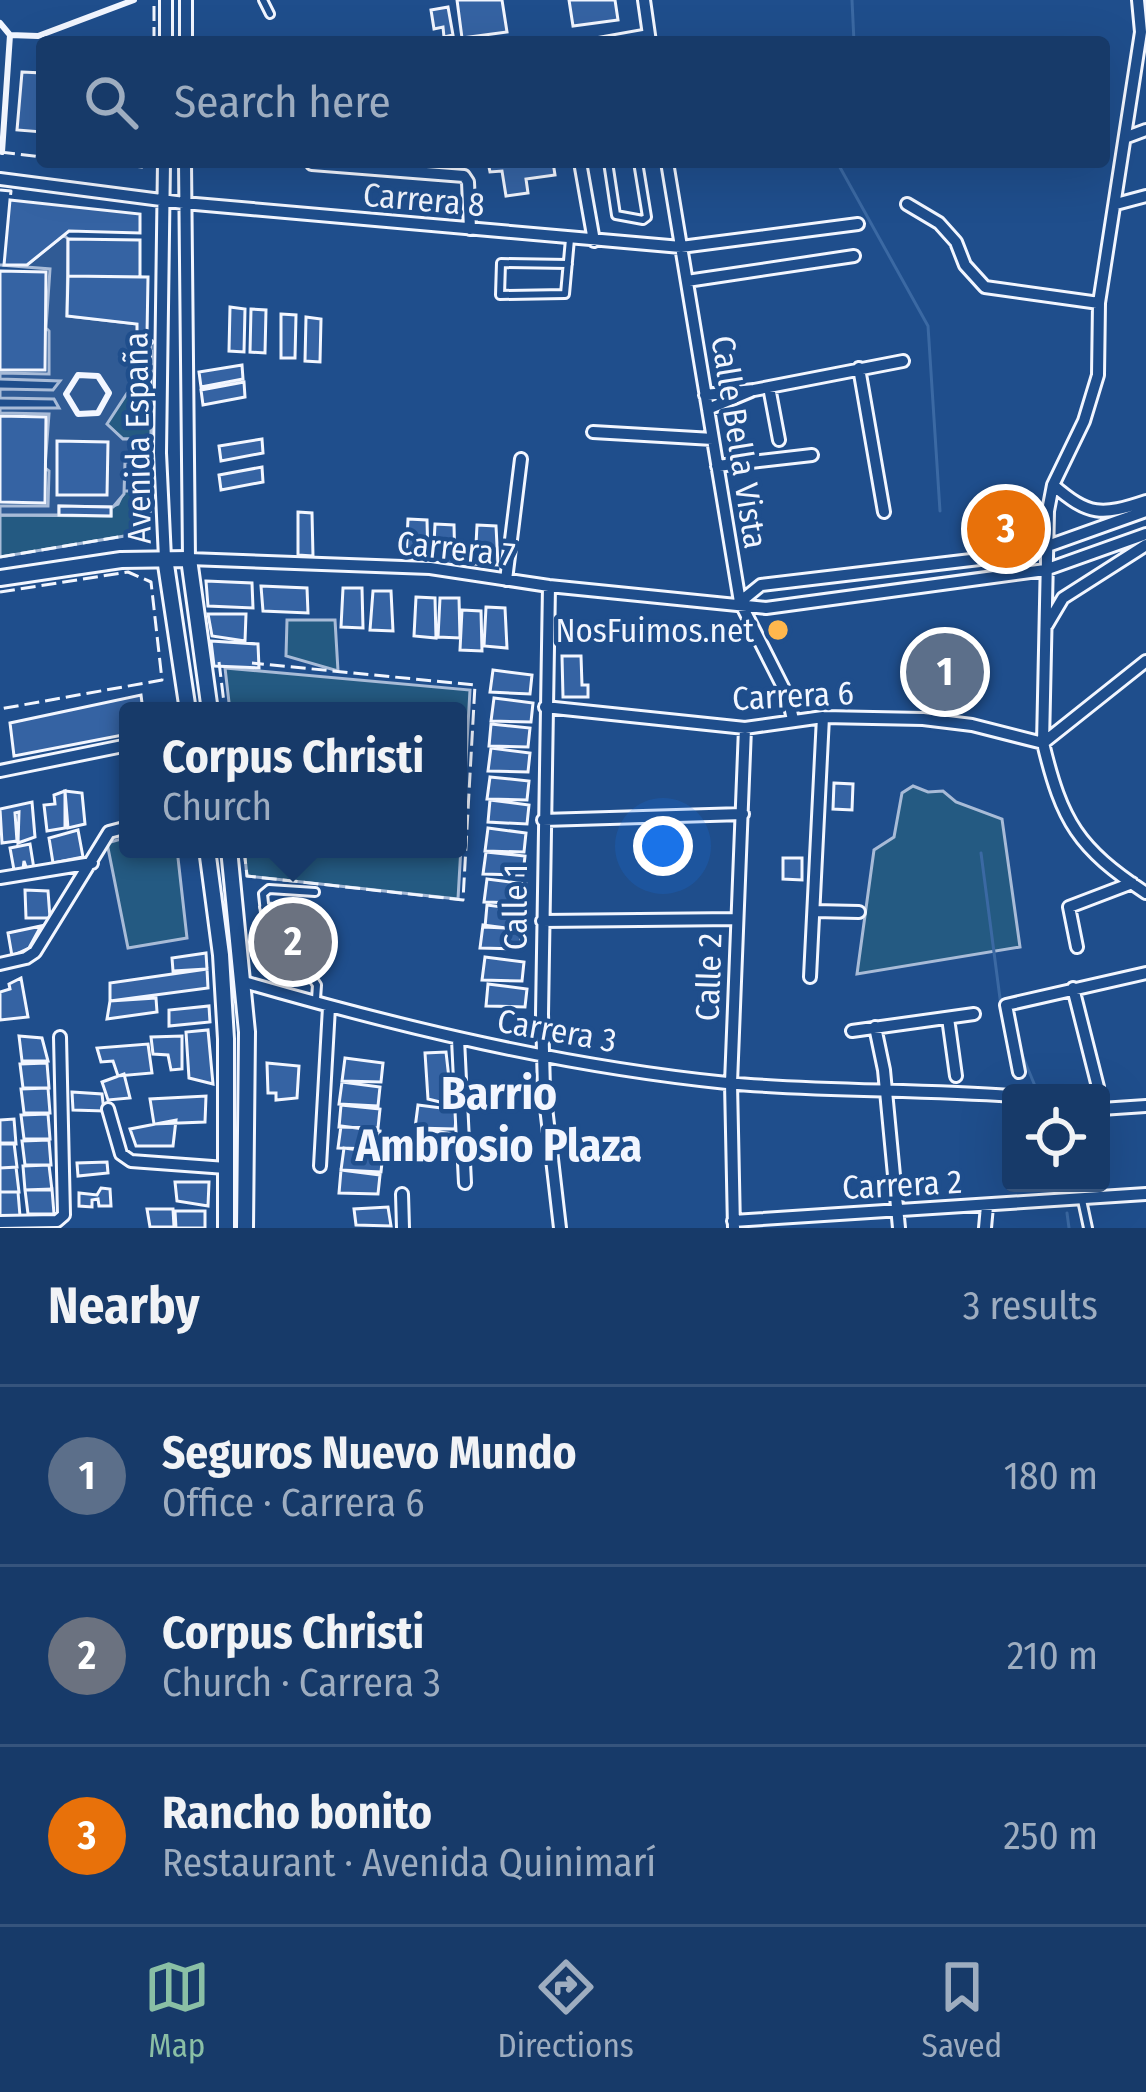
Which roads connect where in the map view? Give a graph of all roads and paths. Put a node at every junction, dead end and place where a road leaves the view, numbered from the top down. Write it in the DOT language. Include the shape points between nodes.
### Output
graph roads {
  1 [pos="166,0"];
  2 [pos="186,0"];
  3 [pos="262,0"];
  4 [pos="644,0"];
  5 [pos="1138,0"];
  6 [pos="270,14"];
  7 [pos="1143,31"];
  8 [pos="166,36"];
  9 [pos="186,36"];
  10 [pos="649,36"];
  11 [pos="1146,130"];
  12 [pos="1127,137"];
  13 [pos="164,168"];
  14 [pos="185,168"];
  15 [pos="363,168"];
  16 [pos="581,168"];
  17 [pos="609,168"];
  18 [pos="639,168"];
  19 [pos="668,168"];
  20 [pos="0,178"];
  21 [pos="1146,196"];
  22 [pos="164,200"];
  23 [pos="184,203"];
  24 [pos="908,204"];
  25 [pos="1116,204"];
  26 [pos="858,224"];
  27 [pos="470,230"];
  28 [pos="570,239"];
  29 [pos="594,241"];
  30 [pos="681,247"];
  31 [pos="854,256"];
  32 [pos="568,264"];
  33 [pos="687,281"];
  34 [pos="1099,303"];
  35 [pos="903,361"];
  36 [pos="859,368"];
  37 [pos="769,386"];
  38 [pos="754,390"];
  39 [pos="705,394"];
  40 [pos="708,410"];
  41 [pos="593,432"];
  42 [pos="713,440"];
  43 [pos="779,440"];
  44 [pos="812,455"];
  45 [pos="521,459"];
  46 [pos="717,466"];
  47 [pos="1053,485"];
  48 [pos="1146,501"];
  49 [pos="1146,511"];
  50 [pos="884,512"];
  51 [pos="1146,534"];
  52 [pos="1146,545"];
  53 [pos="1045,547"];
  54 [pos="165,558"];
  55 [pos="189,559"];
  56 [pos="1045,570"];
  57 [pos="0,578"];
  58 [pos="506,580"];
  59 [pos="549,586"];
  60 [pos="740,602"];
  61 [pos="1046,628"];
  62 [pos="1146,661"];
  63 [pos="187,702"];
  64 [pos="209,702"];
  65 [pos="545,707"];
  66 [pos="823,717"];
  67 [pos="794,720"];
  68 [pos="745,728"];
  69 [pos="1043,743"];
  70 [pos="119,747"];
  71 [pos="0,771"];
  72 [pos="743,814"];
  73 [pos="543,820"];
  74 [pos="119,829"];
  75 [pos="208,858"];
  76 [pos="230,858"];
  77 [pos="92,863"];
  78 [pos="0,878"];
  79 [pos="1132,884"];
  80 [pos="315,892"];
  81 [pos="1146,893"];
  82 [pos="264,907"];
  83 [pos="298,910"];
  84 [pos="814,911"];
  85 [pos="860,912"];
  86 [pos="737,919"];
  87 [pos="542,921"];
  88 [pos="1077,947"];
  89 [pos="0,964"];
  90 [pos="1146,976"];
  91 [pos="810,977"];
  92 [pos="244,982"];
  93 [pos="1072,988"];
  94 [pos="322,1005"];
  95 [pos="974,1014"];
  96 [pos="948,1018"];
  97 [pos="875,1027"];
  98 [pos="852,1031"];
  99 [pos="60,1037"];
  100 [pos="458,1040"];
  101 [pos="543,1058"];
  102 [pos="1019,1072"];
  103 [pos="956,1076"];
  104 [pos="730,1083"];
  105 [pos="1097,1084"];
  106 [pos="886,1090"];
  107 [pos="1002,1096"];
  108 [pos="1146,1106"];
  109 [pos="108,1109"];
  110 [pos="1110,1109"];
  111 [pos="320,1166"];
  112 [pos="226,1168"];
  113 [pos="465,1183"];
  114 [pos="1146,1193"];
  115 [pos="402,1194"];
  116 [pos="1082,1196"];
  117 [pos="987,1206"];
  118 [pos="897,1211"];
  119 [pos="0,1222"];
  120 [pos="733,1224"];
  121 [pos="784,1224"];
  122 [pos="226,1228"];
  123 [pos="245,1228"];
  124 [pos="403,1228"];
  125 [pos="560,1228"];
  126 [pos="899,1228"];
  127 [pos="985,1228"];
  128 [pos="1088,1228"];
  1 -- 8 [label="street"];
  2 -- 9 [label="street"];
  3 -- 6 [label="lane"];
  4 -- 10 [label="street"];
  5 -- 7 [label="street"];
  7 -- 12 [label="street"];
  11 -- 12 [label="street"];
  12 -- 25 [label="street"];
  13 -- 22 [label="street, Avenida España"];
  14 -- 23 [label="street, Avenida España"];
  15 -- 27 [label="street" via="464,176"];
  16 -- 29 [label="street"];
  17 -- 18 [label="lane" via="616,215 643,220"];
  19 -- 30 [label="street, Calle Bella Vista"];
  20 -- 22 [label="street, Carrera 8"];
  21 -- 25 [label="street"];
  22 -- 23 [label="street, Carrera 8"];
  22 -- 54 [label="street, Avenida España"];
  23 -- 27 [label="street, Carrera 8" via="440,234"];
  23 -- 55 [label="street, Avenida España"];
  24 -- 34 [label="street" via="939,223 986,286"];
  25 -- 34 [label="street"];
  26 -- 30 [label="street, Carrera 8"];
  27 -- 28 [label="street, Carrera 8"];
  28 -- 29 [label="street, Carrera 8"];
  28 -- 32 [label="lane"];
  29 -- 30 [label="street, Carrera 8"];
  30 -- 33 [label="street, Calle Bella Vista"];
  31 -- 33 [label="street"];
  32 -- 32 [label="lane" via="566,294 500,295 506,261"];
  33 -- 39 [label="street, Calle Bella Vista"];
  34 -- 47 [label="street" via="1098,375"];
  35 -- 36 [label="street"];
  36 -- 37 [label="street"];
  36 -- 50 [label="street"];
  37 -- 38 [label="street"];
  37 -- 43 [label="street"];
  38 -- 39 [label="street"];
  38 -- 40 [label="street"];
  39 -- 40 [label="street, Calle Bella Vista"];
  40 -- 42 [label="street, Calle Bella Vista"];
  41 -- 42 [label="street"];
  42 -- 46 [label="street, Calle Bella Vista"];
  44 -- 46 [label="street"];
  45 -- 58 [label="street"];
  46 -- 60 [label="street, Calle Bella Vista"];
  47 -- 48 [label="street" via="1088,511"];
  47 -- 53 [label="street"];
  49 -- 53 [label="street"];
  51 -- 56 [label="street, Carrera 7"];
  52 -- 61 [label="street" via="1063,598"];
  53 -- 56 [label="street"];
  53 -- 60 [label="street" via="760,585"];
  54 -- 55 [label="street, Carrera 7"];
  54 -- 57 [label="street, Carrera 7"];
  54 -- 63 [label="street, Avenida España"];
  55 -- 58 [label="street, Carrera 7" via="430,568"];
  55 -- 64 [label="street, Avenida España"];
  56 -- 60 [label="street, Carrera 7" via="766,608"];
  56 -- 61 [label="street"];
  58 -- 59 [label="street, Carrera 7"];
  59 -- 60 [label="street, Carrera 7"];
  59 -- 65 [label="street, Calle 1"];
  60 -- 67 [label="street, Calle Bella Vista"];
  61 -- 69 [label="street"];
  62 -- 69 [label="street"];
  65 -- 68 [label="street, Carrera 6"];
  65 -- 73 [label="street, Calle 1"];
  66 -- 67 [label="street, Carrera 6"];
  66 -- 69 [label="street, Carrera 6" via="923,719"];
  66 -- 84 [label="street"];
  67 -- 68 [label="street, Carrera 6"];
  68 -- 72 [label="street, Calle 2"];
  69 -- 79 [label="street" via="1079,839"];
  70 -- 71 [label="street"];
  72 -- 73 [label="street"];
  72 -- 86 [label="street, Calle 2"];
  73 -- 87 [label="street, Calle 1"];
  74 -- 77 [label="street"];
  75 -- 112 [label="street" via="223,976"];
  76 -- 92 [label="street"];
  77 -- 78 [label="street"];
  77 -- 89 [label="street" via="35,952"];
  79 -- 81 [label="street"];
  79 -- 88 [label="street" via="1069,907"];
  80 -- 82 [label="lane" via="269,889"];
  82 -- 83 [label="lane"];
  82 -- 94 [label="lane" via="271,968 316,981"];
  84 -- 85 [label="street"];
  84 -- 91 [label="street"];
  86 -- 87 [label="street"];
  86 -- 104 [label="street, Calle 2"];
  87 -- 101 [label="street, Calle 1"];
  90 -- 93 [label="street"];
  92 -- 94 [label="street, Carrera 3"];
  92 -- 123 [label="street"];
  93 -- 102 [label="street" via="1006,1005"];
  93 -- 105 [label="street"];
  94 -- 100 [label="street, Carrera 3"];
  94 -- 111 [label="street"];
  95 -- 96 [label="street"];
  96 -- 97 [label="street"];
  96 -- 103 [label="street"];
  97 -- 98 [label="street"];
  97 -- 106 [label="street"];
  99 -- 119 [label="street" via="64,1215"];
  100 -- 101 [label="street, Carrera 3"];
  100 -- 113 [label="street"];
  101 -- 104 [label="street, Carrera 3"];
  101 -- 125 [label="street, Calle 1"];
  104 -- 106 [label="street, Carrera 3"];
  104 -- 120 [label="street, Calle 2"];
  106 -- 107 [label="street, Carrera 3"];
  106 -- 118 [label="street"];
  108 -- 110 [label="street"];
  109 -- 112 [label="street" via="121,1154 131,1161"];
  112 -- 122 [label="street"];
  114 -- 116 [label="street, Carrera 2"];
  115 -- 124 [label="street"];
  116 -- 117 [label="street, Carrera 2"];
  116 -- 128 [label="lane"];
  117 -- 118 [label="street, Carrera 2"];
  117 -- 127 [label="street"];
  118 -- 121 [label="street, Carrera 2"];
  118 -- 126 [label="street"];
  120 -- 121 [label="street, Carrera 2"];
}
